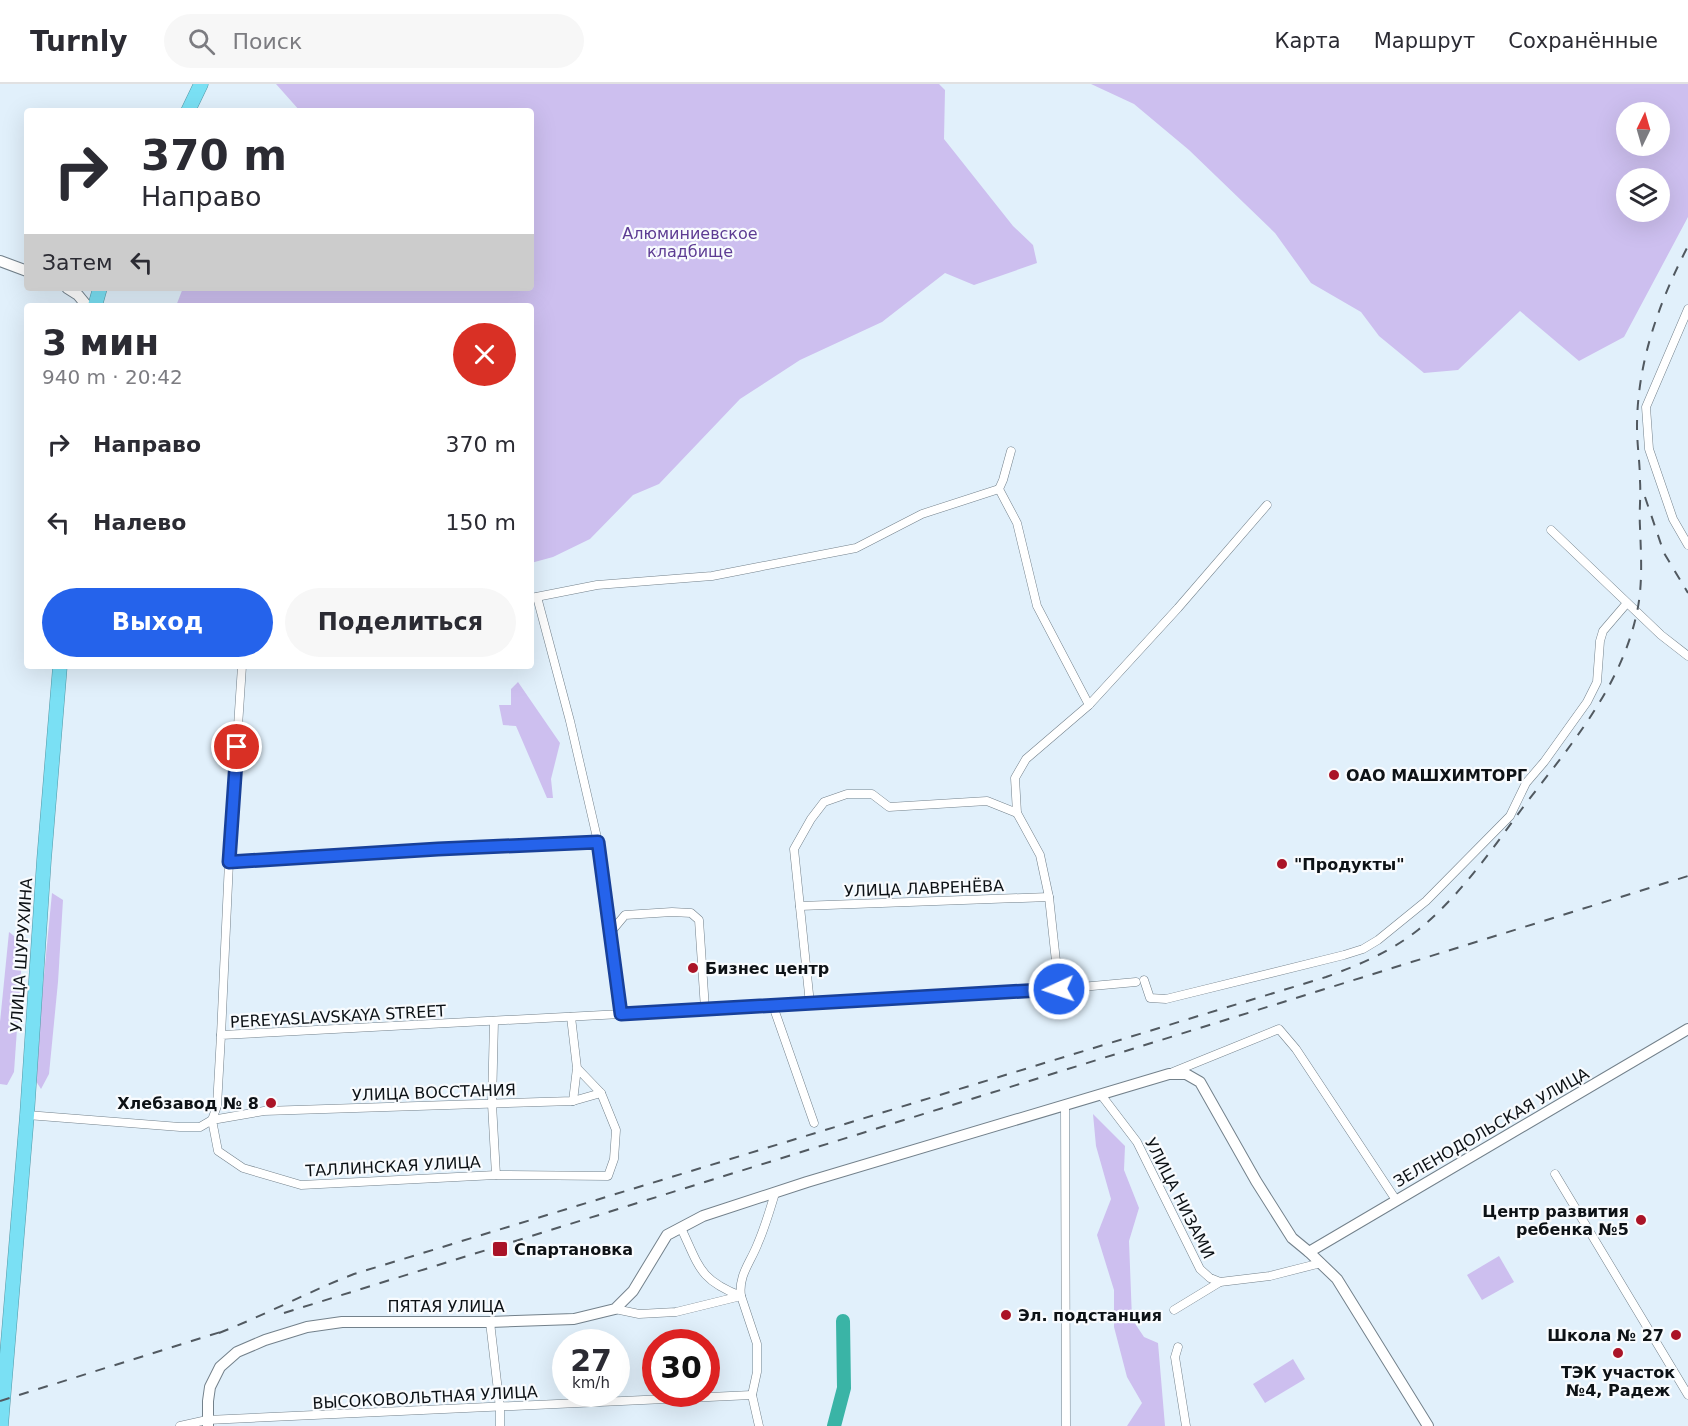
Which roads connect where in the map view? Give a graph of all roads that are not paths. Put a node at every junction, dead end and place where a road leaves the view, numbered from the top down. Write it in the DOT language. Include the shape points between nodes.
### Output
graph roads {
  1 [pos="201,84"];
  2 [pos="189,108"];
  3 [pos="0,261"];
  4 [pos="24,270"];
  5 [pos="71,291"];
  6 [pos="80,291"];
  7 [pos="95,299"];
  8 [pos="1688,309"];
  9 [pos="1011,451"];
  10 [pos="999,489"];
  11 [pos="1267,505"];
  12 [pos="1551,530"];
  13 [pos="1688,545"];
  14 [pos="534,597"];
  15 [pos="1627,603"];
  16 [pos="1688,656"];
  17 [pos="60,669"];
  18 [pos="242,669"];
  19 [pos="1089,705"];
  20 [pos="1017,813"];
  21 [pos="598,842"];
  22 [pos="229,862"];
  23 [pos="1049,897"];
  24 [pos="800,906"];
  25 [pos="610,933"];
  26 [pos="1059,989"];
  27 [pos="810,1004"];
  28 [pos="773,1006"];
  29 [pos="705,1009"];
  30 [pos="621,1014"];
  31 [pos="571,1017"];
  32 [pos="494,1021"];
  33 [pos="1688,1029"];
  34 [pos="221,1035"];
  35 [pos="577,1068"];
  36 [pos="1169,1074"];
  37 [pos="601,1093"];
  38 [pos="1102,1096"];
  39 [pos="573,1101"];
  40 [pos="492,1104"];
  41 [pos="1065,1106"];
  42 [pos="27,1115"];
  43 [pos="213,1120"];
  44 [pos="814,1123"];
  45 [pos="1555,1174"];
  46 [pos="496,1175"];
  47 [pos="775,1193"];
  48 [pos="1396,1200"];
  49 [pos="681,1228"];
  50 [pos="1309,1252"];
  51 [pos="1321,1263"];
  52 [pos="1220,1282"];
  53 [pos="741,1296"];
  54 [pos="615,1309"];
  55 [pos="1174,1310"];
  56 [pos="490,1322"];
  57 [pos="1178,1347"];
  58 [pos="752,1395"];
  59 [pos="1688,1395"];
  60 [pos="500,1408"];
  61 [pos="208,1423"];
  62 [pos="1,1426"];
  63 [pos="180,1426"];
  64 [pos="500,1426"];
  65 [pos="759,1426"];
  66 [pos="1066,1426"];
  67 [pos="1186,1426"];
  68 [pos="1428,1426"];
  1 -- 2 [label="highway"];
  3 -- 4 [label="street"];
  5 -- 7 [label="street"];
  6 -- 7 [label="street"];
  8 -- 13 [label="street" via="1646,407 1648,449 1673,519"];
  9 -- 10 [label="street"];
  10 -- 14 [label="street" via="922,514 856,549 712,576 597,585"];
  10 -- 19 [label="street" via="1017,523 1038,606"];
  11 -- 19 [label="street"];
  12 -- 15 [label="street"];
  14 -- 21 [label="street" via="570,722"];
  15 -- 16 [label="street"];
  15 -- 26 [label="street, PEREYASLAVSKAYA STREET" via="1603,631 1597,682 1587,702 1526,783 1510,816 1426,901 1378,940 1344,955 1166,999 1150,998 1140,981"];
  17 -- 42 [label="highway, УЛИЦА ШУРУХИНА"];
  18 -- 22 [label="street"];
  19 -- 20 [label="street" via="1026,759 1015,778"];
  20 -- 23 [label="street" via="1040,855"];
  20 -- 24 [label="street" via="987,801 889,807 872,794 847,794 824,802 794,849"];
  21 -- 22 [label="street"];
  21 -- 25 [label="street"];
  22 -- 34 [label="street"];
  23 -- 24 [label="street, УЛИЦА ЛАВРЕНЁВА"];
  23 -- 26 [label="street"];
  24 -- 27 [label="street"];
  25 -- 29 [label="street" via="626,915 691,913 699,920"];
  25 -- 30 [label="street"];
  26 -- 27 [label="street, PEREYASLAVSKAYA STREET"];
  27 -- 28 [label="street, PEREYASLAVSKAYA STREET"];
  28 -- 29 [label="street, PEREYASLAVSKAYA STREET"];
  28 -- 44 [label="street"];
  29 -- 30 [label="street, PEREYASLAVSKAYA STREET"];
  30 -- 31 [label="street, PEREYASLAVSKAYA STREET"];
  31 -- 32 [label="street, PEREYASLAVSKAYA STREET"];
  31 -- 35 [label="street"];
  32 -- 34 [label="street, PEREYASLAVSKAYA STREET"];
  32 -- 40 [label="street"];
  33 -- 48 [label="street, ЗЕЛЕНОДОЛЬСКАЯ УЛИЦА"];
  34 -- 43 [label="street, PEREYASLAVSKAYA STREET"];
  35 -- 37 [label="street"];
  35 -- 39 [label="street"];
  36 -- 38 [label="street"];
  36 -- 48 [label="street" via="1279,1029"];
  36 -- 50 [label="street" via="1186,1074 1200,1082 1292,1238"];
  37 -- 39 [label="street, УЛИЦА ВОССТАНИЯ"];
  37 -- 46 [label="street, ТАЛЛИНСКАЯ УЛИЦА" via="616,1130 615,1159 608,1176"];
  38 -- 41 [label="street"];
  38 -- 52 [label="street, УЛИЦА НИЗАМИ" via="1137,1142 1200,1269"];
  39 -- 40 [label="street, УЛИЦА ВОССТАНИЯ"];
  40 -- 43 [label="street, УЛИЦА ВОССТАНИЯ" via="264,1111"];
  40 -- 46 [label="street"];
  41 -- 47 [label="street"];
  41 -- 66 [label="street"];
  42 -- 43 [label="street" via="180,1127 200,1127"];
  42 -- 62 [label="highway, УЛИЦА ШУРУХИНА"];
  43 -- 46 [label="street, ТАЛЛИНСКАЯ УЛИЦА" via="218,1151 243,1168 300,1185"];
  45 -- 59 [label="street"];
  47 -- 49 [label="street" via="703,1216"];
  47 -- 53 [label="street" via="758,1245 741,1277"];
  48 -- 50 [label="street, ЗЕЛЕНОДОЛЬСКАЯ УЛИЦА"];
  49 -- 53 [label="street" via="709,1280"];
  49 -- 54 [label="street" via="667,1235 633,1291"];
  50 -- 51 [label="street"];
  51 -- 52 [label="street" via="1270,1276"];
  51 -- 68 [label="street" via="1337,1279"];
  52 -- 55 [label="street"];
  53 -- 54 [label="street, ПЯТАЯ УЛИЦА" via="676,1312 639,1314"];
  53 -- 58 [label="street" via="757,1344"];
  54 -- 56 [label="street, ПЯТАЯ УЛИЦА" via="574,1319"];
  56 -- 60 [label="street"];
  56 -- 61 [label="street, ПЯТАЯ УЛИЦА" via="342,1322 285,1333 237,1352 220,1367 210,1387"];
  57 -- 67 [label="street" via="1175,1357"];
  58 -- 60 [label="street, ВЫСОКОВОЛЬТНАЯ УЛИЦА"];
  58 -- 65 [label="street"];
  60 -- 61 [label="street, ВЫСОКОВОЛЬТНАЯ УЛИЦА"];
  60 -- 64 [label="street"];
  61 -- 63 [label="street, ВЫСОКОВОЛЬТНАЯ УЛИЦА"];
}
